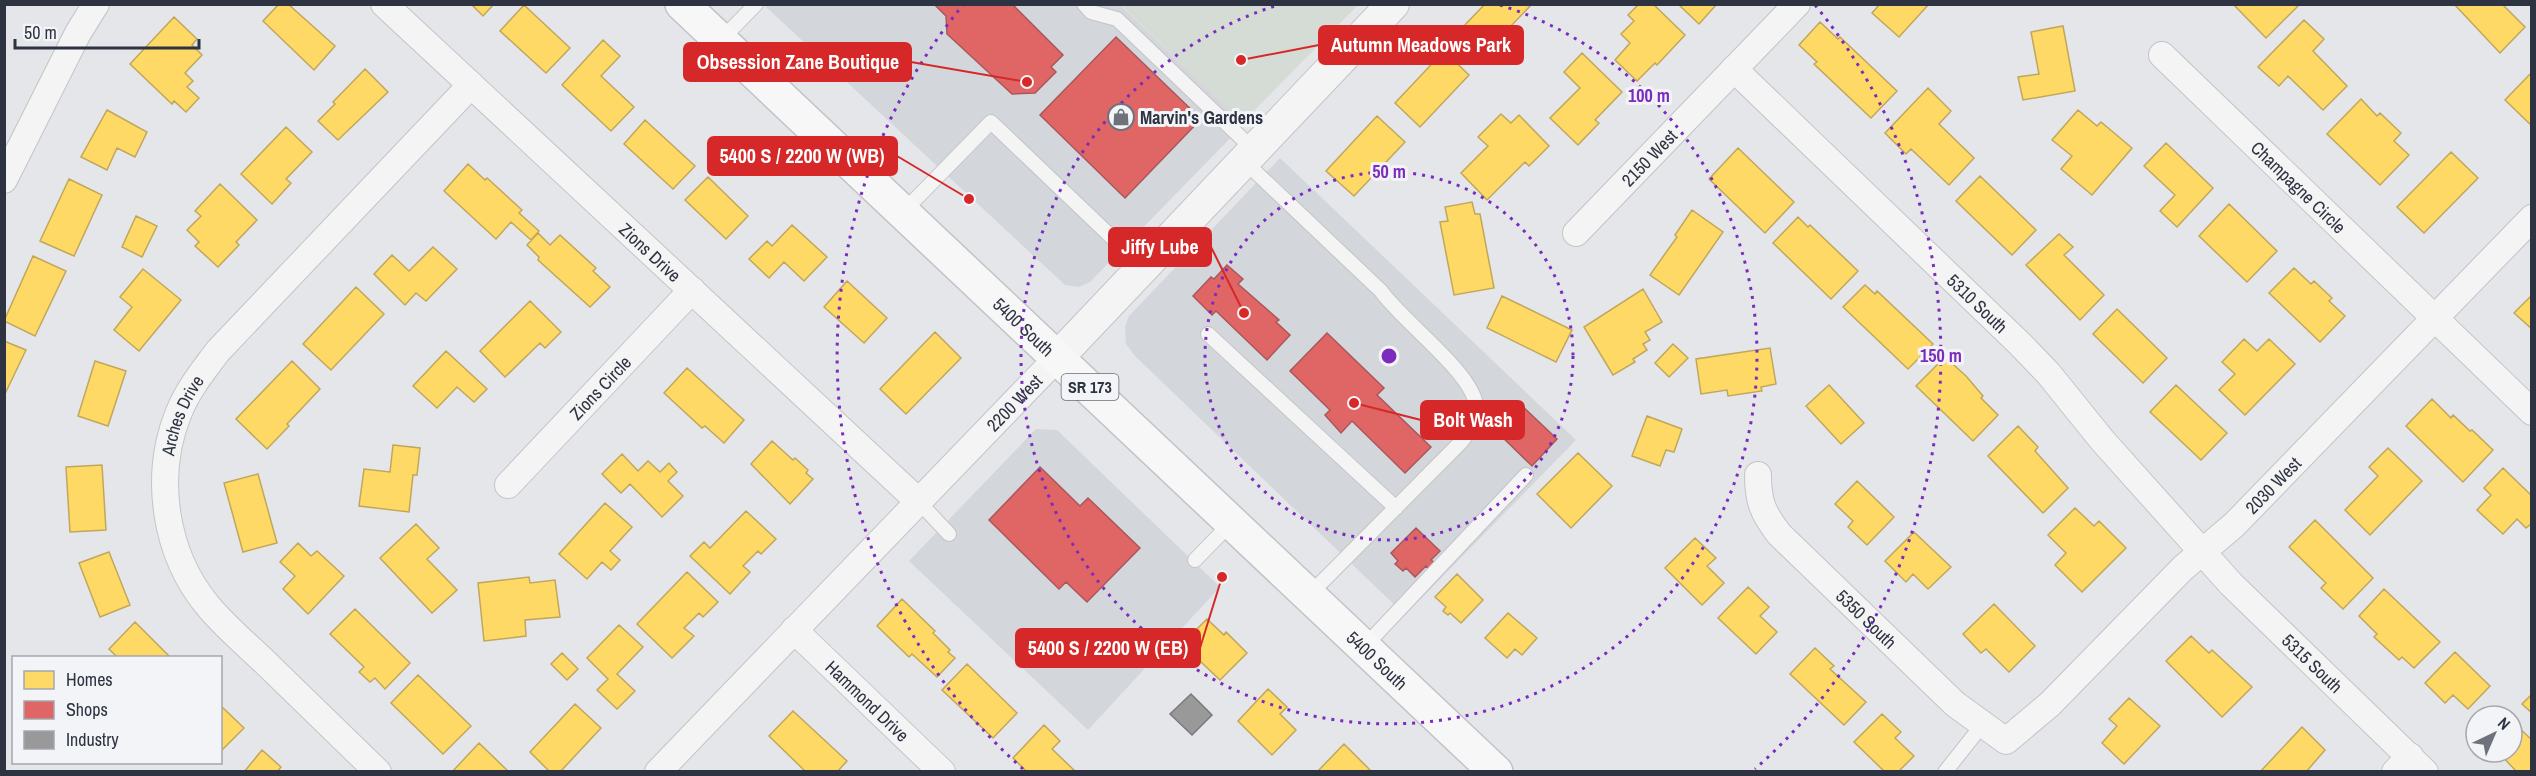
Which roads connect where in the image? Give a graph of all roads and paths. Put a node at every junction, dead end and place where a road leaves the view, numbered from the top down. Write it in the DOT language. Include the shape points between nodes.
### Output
graph roads {
  1 [pos="96,4"];
  2 [pos="384,4"];
  3 [pos="682,4"];
  4 [pos="756,4"];
  5 [pos="1083,4"];
  6 [pos="1393,4"];
  7 [pos="1797,4"];
  8 [pos="721,40"];
  9 [pos="2162,55"];
  10 [pos="1734,69"];
  11 [pos="471,85"];
  12 [pos="1249,156"];
  13 [pos="4,180"];
  14 [pos="903,212"];
  15 [pos="2532,218"];
  16 [pos="1576,233"];
  17 [pos="1144,268"];
  18 [pos="692,290"];
  19 [pos="2435,319"];
  20 [pos="1208,334"];
  21 [pos="1058,357"];
  22 [pos="2532,412"];
  23 [pos="1526,475"];
  24 [pos="1758,475"];
  25 [pos="508,486"];
  26 [pos="918,501"];
  27 [pos="1396,508"];
  28 [pos="1232,522"];
  29 [pos="949,534"];
  30 [pos="2203,552"];
  31 [pos="1195,560"];
  32 [pos="1309,595"];
  33 [pos="794,630"];
  34 [pos="1364,647"];
  35 [pos="1983,724"];
  36 [pos="2006,741"];
  37 [pos="2410,766"];
  38 [pos="1487,769"];
  39 [pos="378,771"];
  40 [pos="658,771"];
  41 [pos="942,771"];
  42 [pos="1945,771"];
  1 -- 13 [label="street"];
  2 -- 11 [label="street, Zions Drive"];
  3 -- 8 [label="main road, 5400 South / SR 173"];
  4 -- 8 [label="lane"];
  5 -- 12 [label="lane" via="1091,12 1117,19"];
  6 -- 12 [label="street, 2200 West"];
  7 -- 10 [label="street, 2150 West"];
  8 -- 14 [label="main road, 5400 South / SR 173"];
  9 -- 19 [label="street, Champagne Circle"];
  10 -- 16 [label="street, 2150 West"];
  10 -- 30 [label="street, 5310 South" via="2027,351"];
  11 -- 18 [label="street, Zions Drive"];
  11 -- 39 [label="street, Arches Drive" via="218,351 179,411 169,444 165,487 169,526 181,563 208,606"];
  12 -- 17 [label="street, 2200 West"];
  12 -- 27 [label="lane" via="1452,365 1471,390 1476,414 1469,433"];
  14 -- 17 [label="lane" via="991,122"];
  14 -- 21 [label="main road, 5400 South / SR 173"];
  15 -- 19 [label="street, 2030 West"];
  17 -- 21 [label="street, 2200 West"];
  18 -- 25 [label="street, Zions Circle"];
  18 -- 26 [label="street, Zions Drive"];
  19 -- 22 [label="street, Champagne Circle"];
  19 -- 30 [label="street, 2030 West"];
  20 -- 27 [label="lane"];
  21 -- 26 [label="street, 2200 West"];
  21 -- 28 [label="main road, 5400 South / SR 173"];
  23 -- 34 [label="lane"];
  24 -- 35 [label="street, 5350 South" via="1758,496 1765,516 1779,534 1955,704"];
  26 -- 29 [label="lane"];
  26 -- 33 [label="street, 2200 West"];
  27 -- 32 [label="lane"];
  28 -- 31 [label="lane"];
  28 -- 32 [label="main road, 5400 South / SR 173"];
  30 -- 36 [label="street, 2030 West" via="2050,704"];
  30 -- 37 [label="street, 5315 South"];
  32 -- 34 [label="main road, 5400 South / SR 173"];
  33 -- 40 [label="street, 2200 West"];
  33 -- 41 [label="street, Hammond Drive"];
  34 -- 38 [label="main road, 5400 South / SR 173"];
  35 -- 36 [label="street, 5350 South"];
  35 -- 42 [label="lane"];
}
